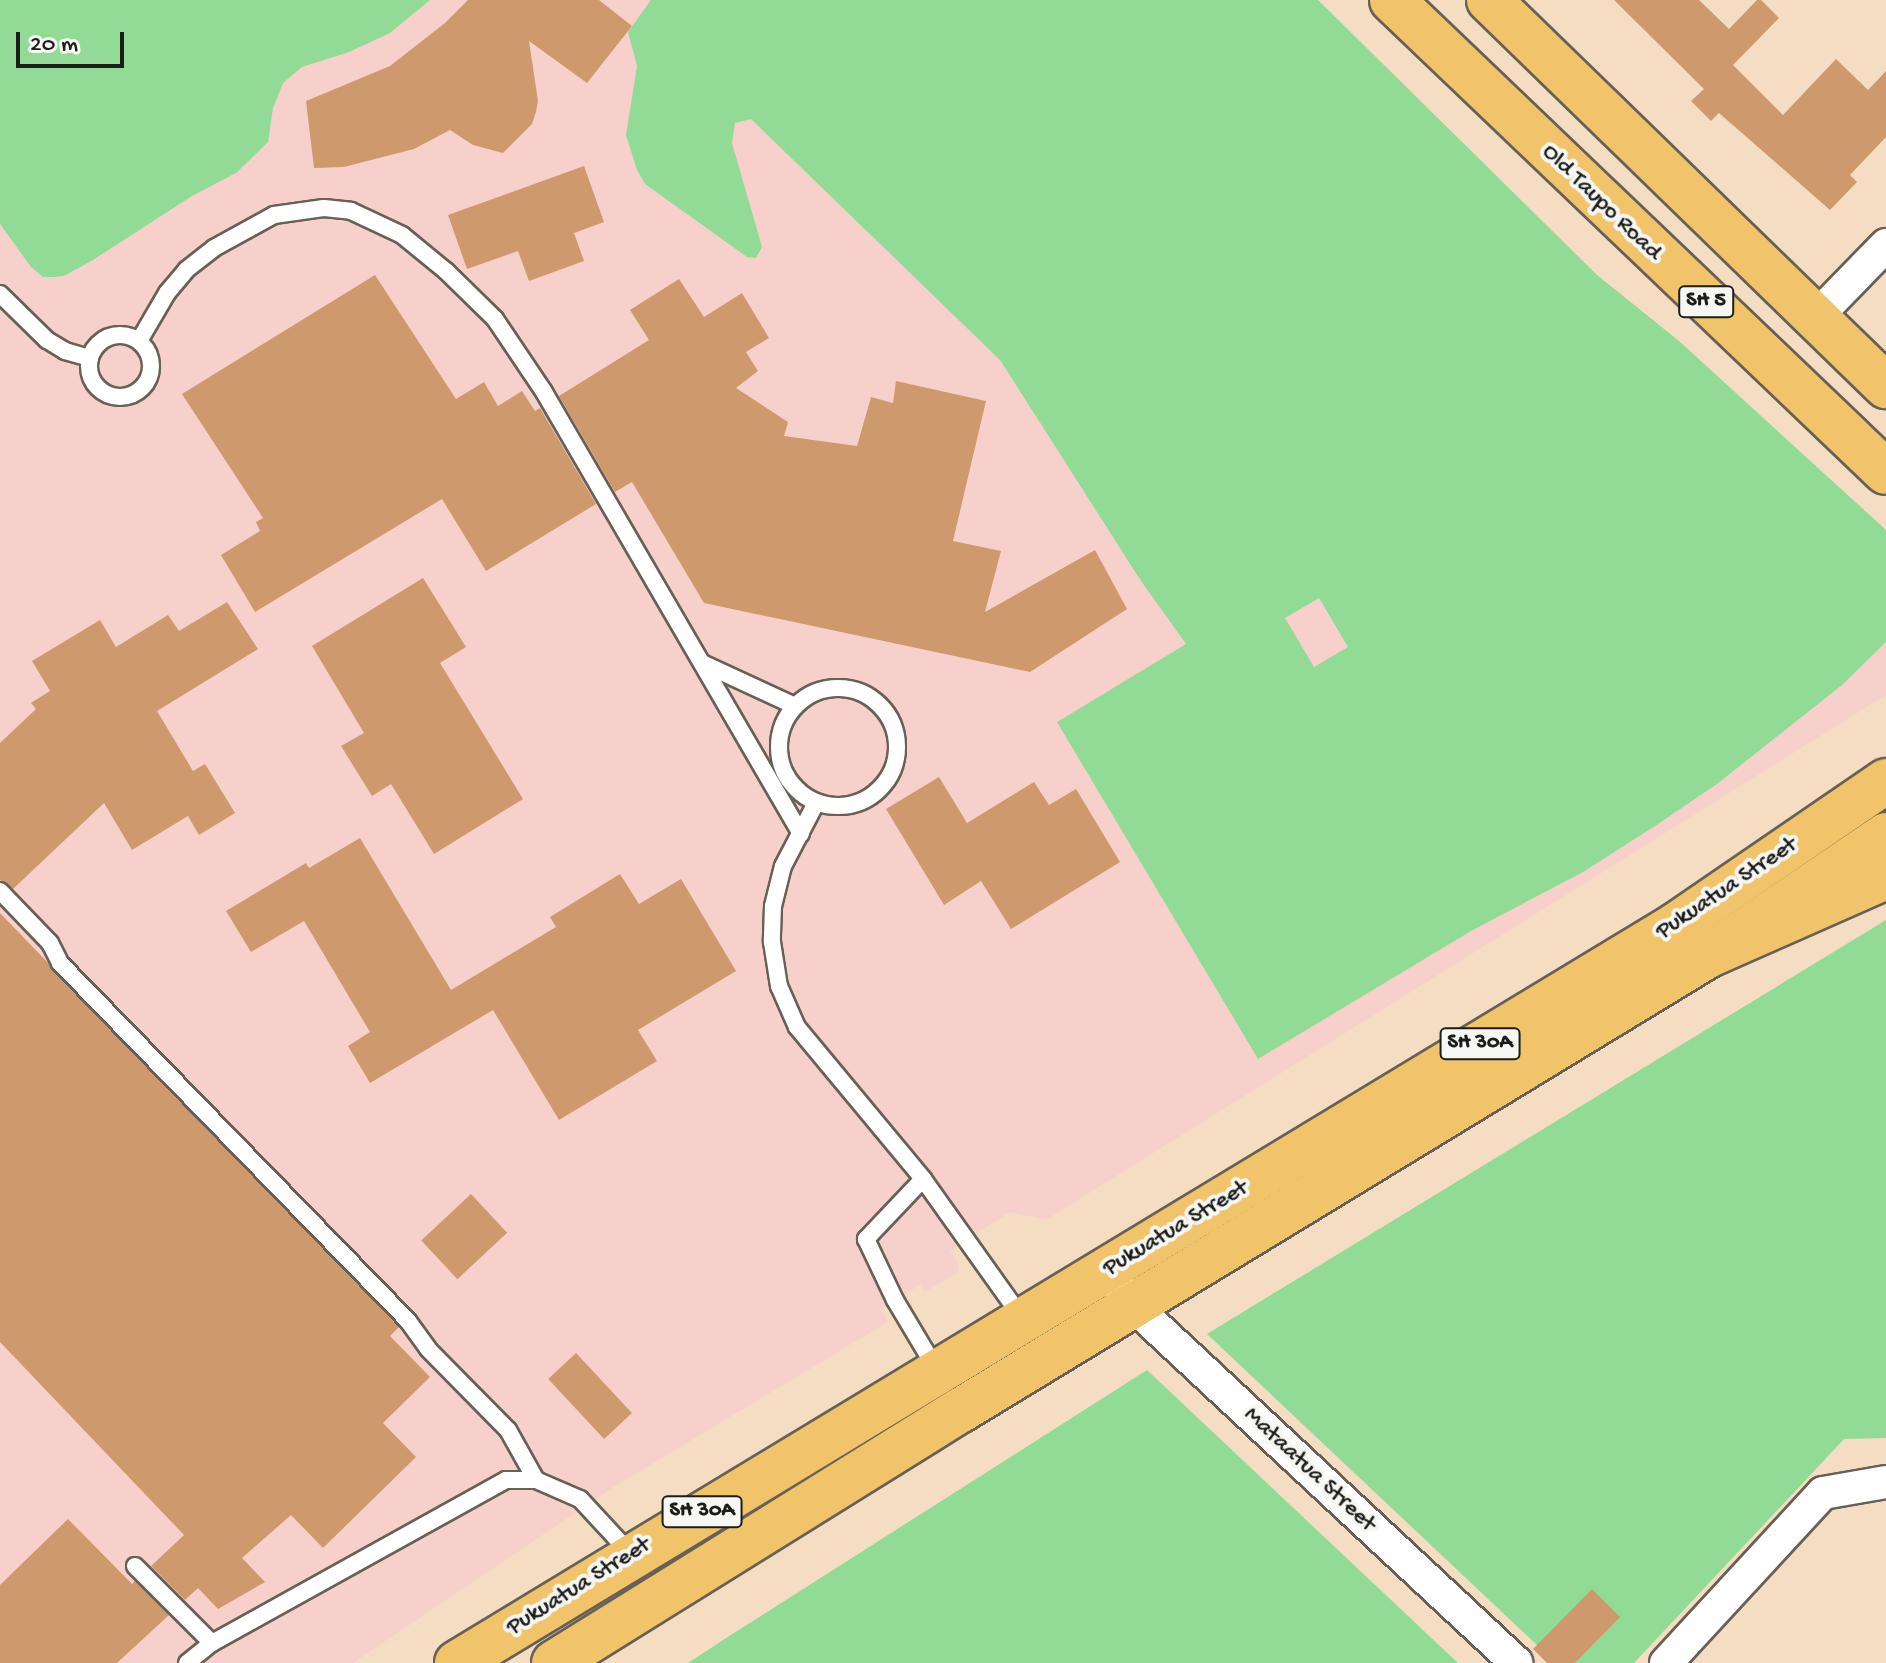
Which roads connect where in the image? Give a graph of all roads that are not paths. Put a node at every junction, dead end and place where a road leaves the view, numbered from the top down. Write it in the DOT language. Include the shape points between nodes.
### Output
graph roads {
  1 [pos="1392,0"];
  2 [pos="1489,0"];
  3 [pos="1526,131"];
  4 [pos="1886,245"];
  5 [pos="0,294"];
  6 [pos="1815,318"];
  7 [pos="139,341"];
  8 [pos="90,358"];
  9 [pos="1886,386"];
  10 [pos="1886,472"];
  11 [pos="701,662"];
  12 [pos="795,706"];
  13 [pos="1886,781"];
  14 [pos="816,803"];
  15 [pos="801,834"];
  16 [pos="1886,835"];
  17 [pos="1886,877"];
  18 [pos="0,891"];
  19 [pos="1709,955"];
  20 [pos="923,1179"];
  21 [pos="1106,1272"];
  22 [pos="1135,1305"];
  23 [pos="1024,1321"];
  24 [pos="949,1390"];
  25 [pos="536,1480"];
  26 [pos="1886,1482"];
  27 [pos="631,1554"];
  28 [pos="135,1566"];
  29 [pos="212,1643"];
  30 [pos="466,1661"];
  31 [pos="187,1663"];
  32 [pos="554,1663"];
  33 [pos="1516,1663"];
  34 [pos="1666,1663"];
  1 -- 3 [label="main road, Old Taupo Road / SH 5"];
  2 -- 6 [label="main road, SH 5"];
  3 -- 6 [label="main road, Old Taupo Road / SH 5" via="1572,150 1621,184 1759,313 1787,326"];
  3 -- 10 [label="main road, Old Taupo Road / SH 5"];
  4 -- 6 [label="street"];
  5 -- 8 [label="lane" via="47,340"];
  6 -- 9 [label="main road, SH 5"];
  7 -- 8 [label="lane" via="111,336"];
  7 -- 8 [label="lane" via="150,357 150,376 127,396 98,388"];
  7 -- 11 [label="lane" via="186,270 274,215 324,208 351,211 388,227 446,271 495,319 544,392"];
  11 -- 12 [label="lane"];
  11 -- 15 [label="lane"];
  12 -- 14 [label="lane" via="784,722 780,760 787,778"];
  12 -- 14 [label="lane" via="830,688 850,689 869,696 894,726 898,746 886,783 853,805"];
  13 -- 21 [label="main road, Pukuatua Street / SH 30A" via="1676,925"];
  14 -- 15 [label="lane"];
  15 -- 20 [label="lane" via="783,866 773,906 779,986 797,1027"];
  16 -- 19 [label="main road, Pukuatua Street / SH 30A"];
  17 -- 19 [label="main road"];
  18 -- 25 [label="lane" via="50,943 60,963 508,1430"];
  19 -- 22 [label="main road, Pukuatua Street / SH 30A"];
  20 -- 23 [label="lane"];
  20 -- 24 [label="lane" via="866,1239"];
  21 -- 22 [label="street, Mataatua Street"];
  21 -- 23 [label="main road, Pukuatua Street / SH 30A"];
  22 -- 24 [label="main road, Pukuatua Street / SH 30A"];
  22 -- 33 [label="street, Mataatua Street"];
  23 -- 24 [label="main road, Pukuatua Street / SH 30A"];
  24 -- 27 [label="main road, Pukuatua Street / SH 30A"];
  24 -- 32 [label="main road, Pukuatua Street / SH 30A"];
  25 -- 27 [label="lane" via="580,1499"];
  25 -- 29 [label="lane" via="506,1480 466,1500"];
  26 -- 34 [label="street" via="1823,1493"];
  27 -- 30 [label="main road, Pukuatua Street / SH 30A"];
  28 -- 29 [label="lane"];
  29 -- 31 [label="lane"];
}
